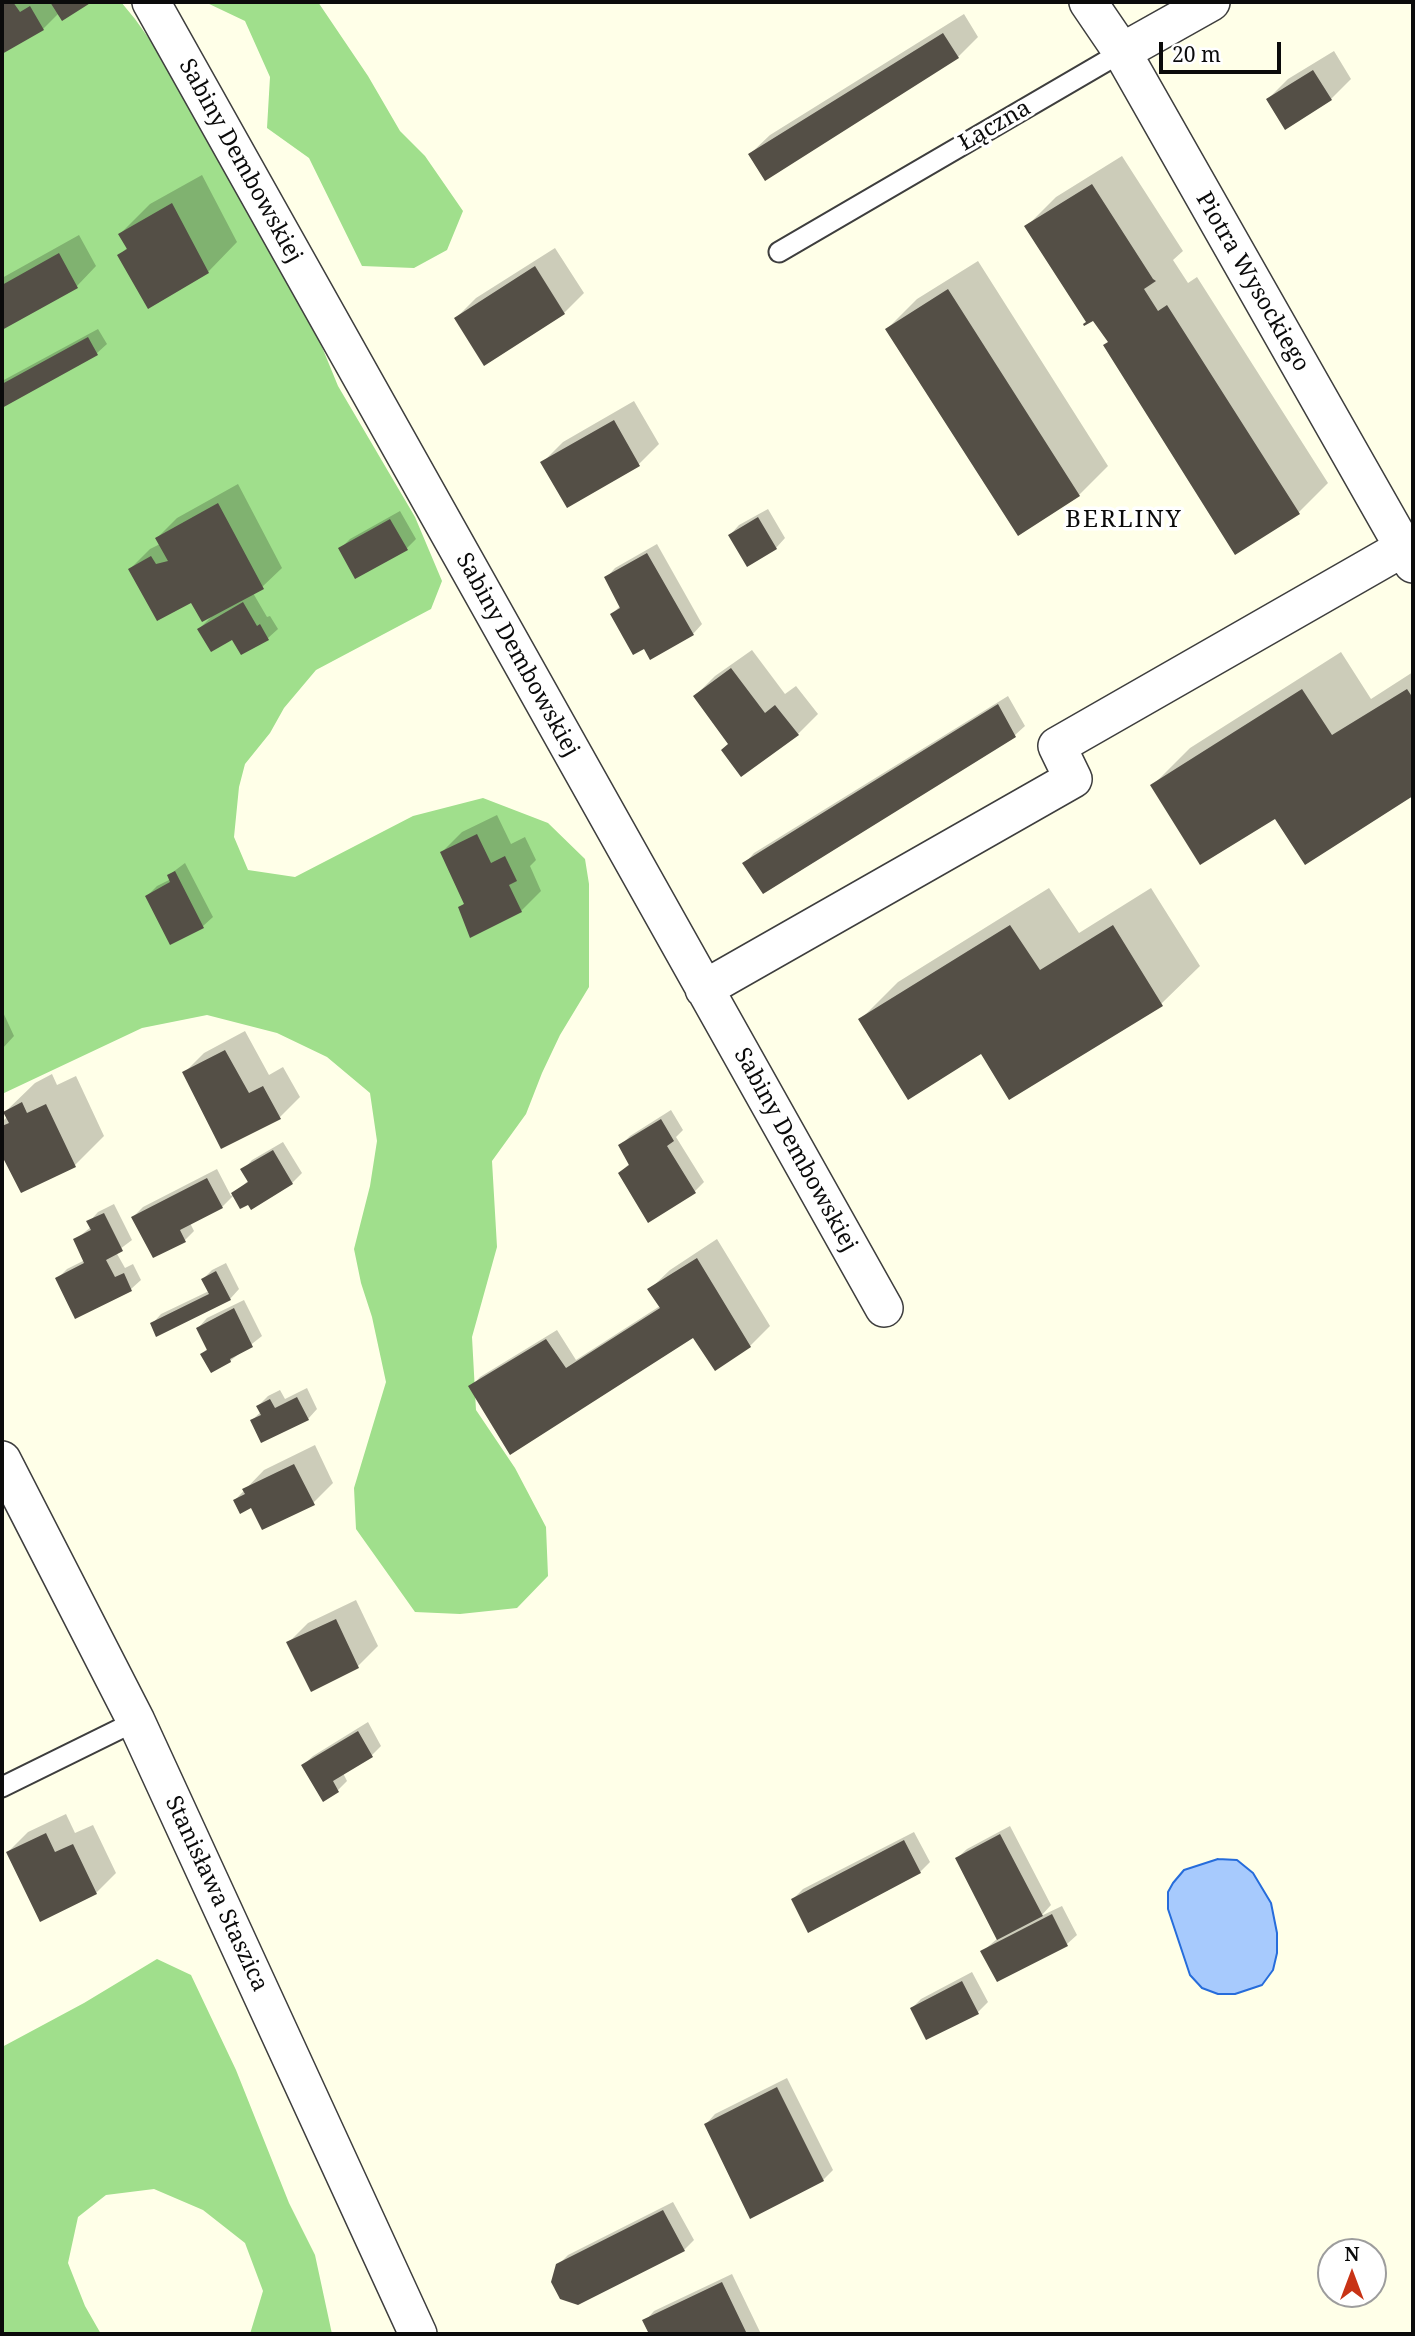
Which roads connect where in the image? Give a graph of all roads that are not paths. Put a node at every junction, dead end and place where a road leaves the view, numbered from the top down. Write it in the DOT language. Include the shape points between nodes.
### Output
graph roads {
  1 [pos="150,2"];
  2 [pos="1088,2"];
  3 [pos="1211,2"];
  4 [pos="1122,52"];
  5 [pos="779,252"];
  6 [pos="1408,556"];
  7 [pos="704,989"];
  8 [pos="884,1308"];
  9 [pos="2,1460"];
  10 [pos="136,1721"];
  11 [pos="2,1787"];
  12 [pos="418,2334"];
  1 -- 7 [label="street, Sabiny Dembowskiej"];
  2 -- 4 [label="street, Piotra Wysockiego"];
  3 -- 4 [label="street, Łączna"];
  4 -- 5 [label="lane, Łączna"];
  4 -- 6 [label="street, Piotra Wysockiego"];
  6 -- 7 [label="street" via="1057,746 1073,779"];
  7 -- 8 [label="street, Sabiny Dembowskiej"];
  9 -- 10 [label="street, Stanisława Staszica"];
  10 -- 11 [label="lane"];
  10 -- 12 [label="street, Stanisława Staszica"];
}
